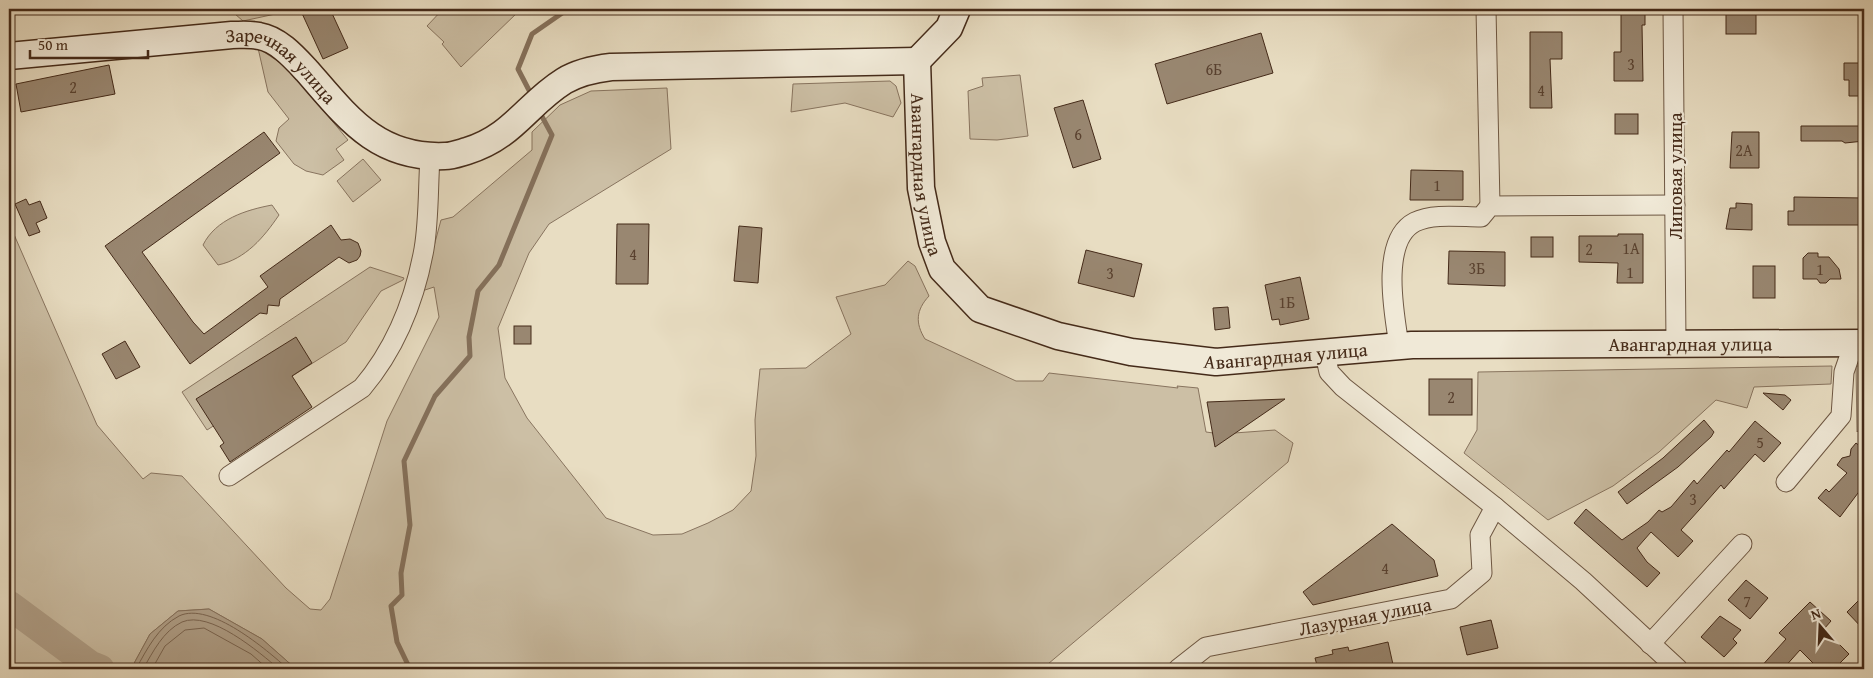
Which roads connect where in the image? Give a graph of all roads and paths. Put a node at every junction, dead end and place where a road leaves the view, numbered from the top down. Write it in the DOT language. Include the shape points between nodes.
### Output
graph roads {
  1 [pos="957,9"];
  2 [pos="1486,9"];
  3 [pos="1673,9"];
  4 [pos="9,56"];
  5 [pos="917,62"];
  6 [pos="430,157"];
  7 [pos="1675,205"];
  8 [pos="1490,206"];
  9 [pos="1676,342"];
  10 [pos="1859,343"];
  11 [pos="1399,345"];
  12 [pos="1325,354"];
  13 [pos="229,476"];
  14 [pos="1786,482"];
  15 [pos="1495,507"];
  16 [pos="1742,544"];
  17 [pos="1650,644"];
  18 [pos="1178,669"];
  19 [pos="1678,669"];
  1 -- 5 [label="main road" via="949,28"];
  2 -- 8 [label="street"];
  3 -- 7 [label="street, Липовая улица"];
  4 -- 6 [label="main road, Заречная улица" via="222,35 260,36 291,53 352,122 366,133 394,150"];
  5 -- 6 [label="main road, Заречная улица" via="587,70 563,82 502,136 448,156"];
  5 -- 12 [label="main road, Авангардная улица" via="921,188 932,242 942,269 980,309 1058,336 1150,354 1216,362"];
  6 -- 13 [label="street" via="424,248 406,314 378,368 362,388"];
  7 -- 8 [label="street"];
  7 -- 9 [label="street, Липовая улица"];
  8 -- 11 [label="street" via="1480,217 1431,218 1416,221 1401,231 1394,252 1393,304"];
  9 -- 10 [label="main road, Авангардная улица"];
  9 -- 11 [label="main road, Авангардная улица"];
  10 -- 14 [label="street" via="1844,372 1841,416"];
  11 -- 12 [label="main road, Авангардная улица"];
  12 -- 15 [label="street" via="1329,372 1343,388"];
  15 -- 17 [label="street" via="1583,581"];
  15 -- 18 [label="street, Лазурная улица" via="1480,535 1482,573 1451,599 1206,647"];
  16 -- 17 [label="street"];
  17 -- 19 [label="street"];
}
